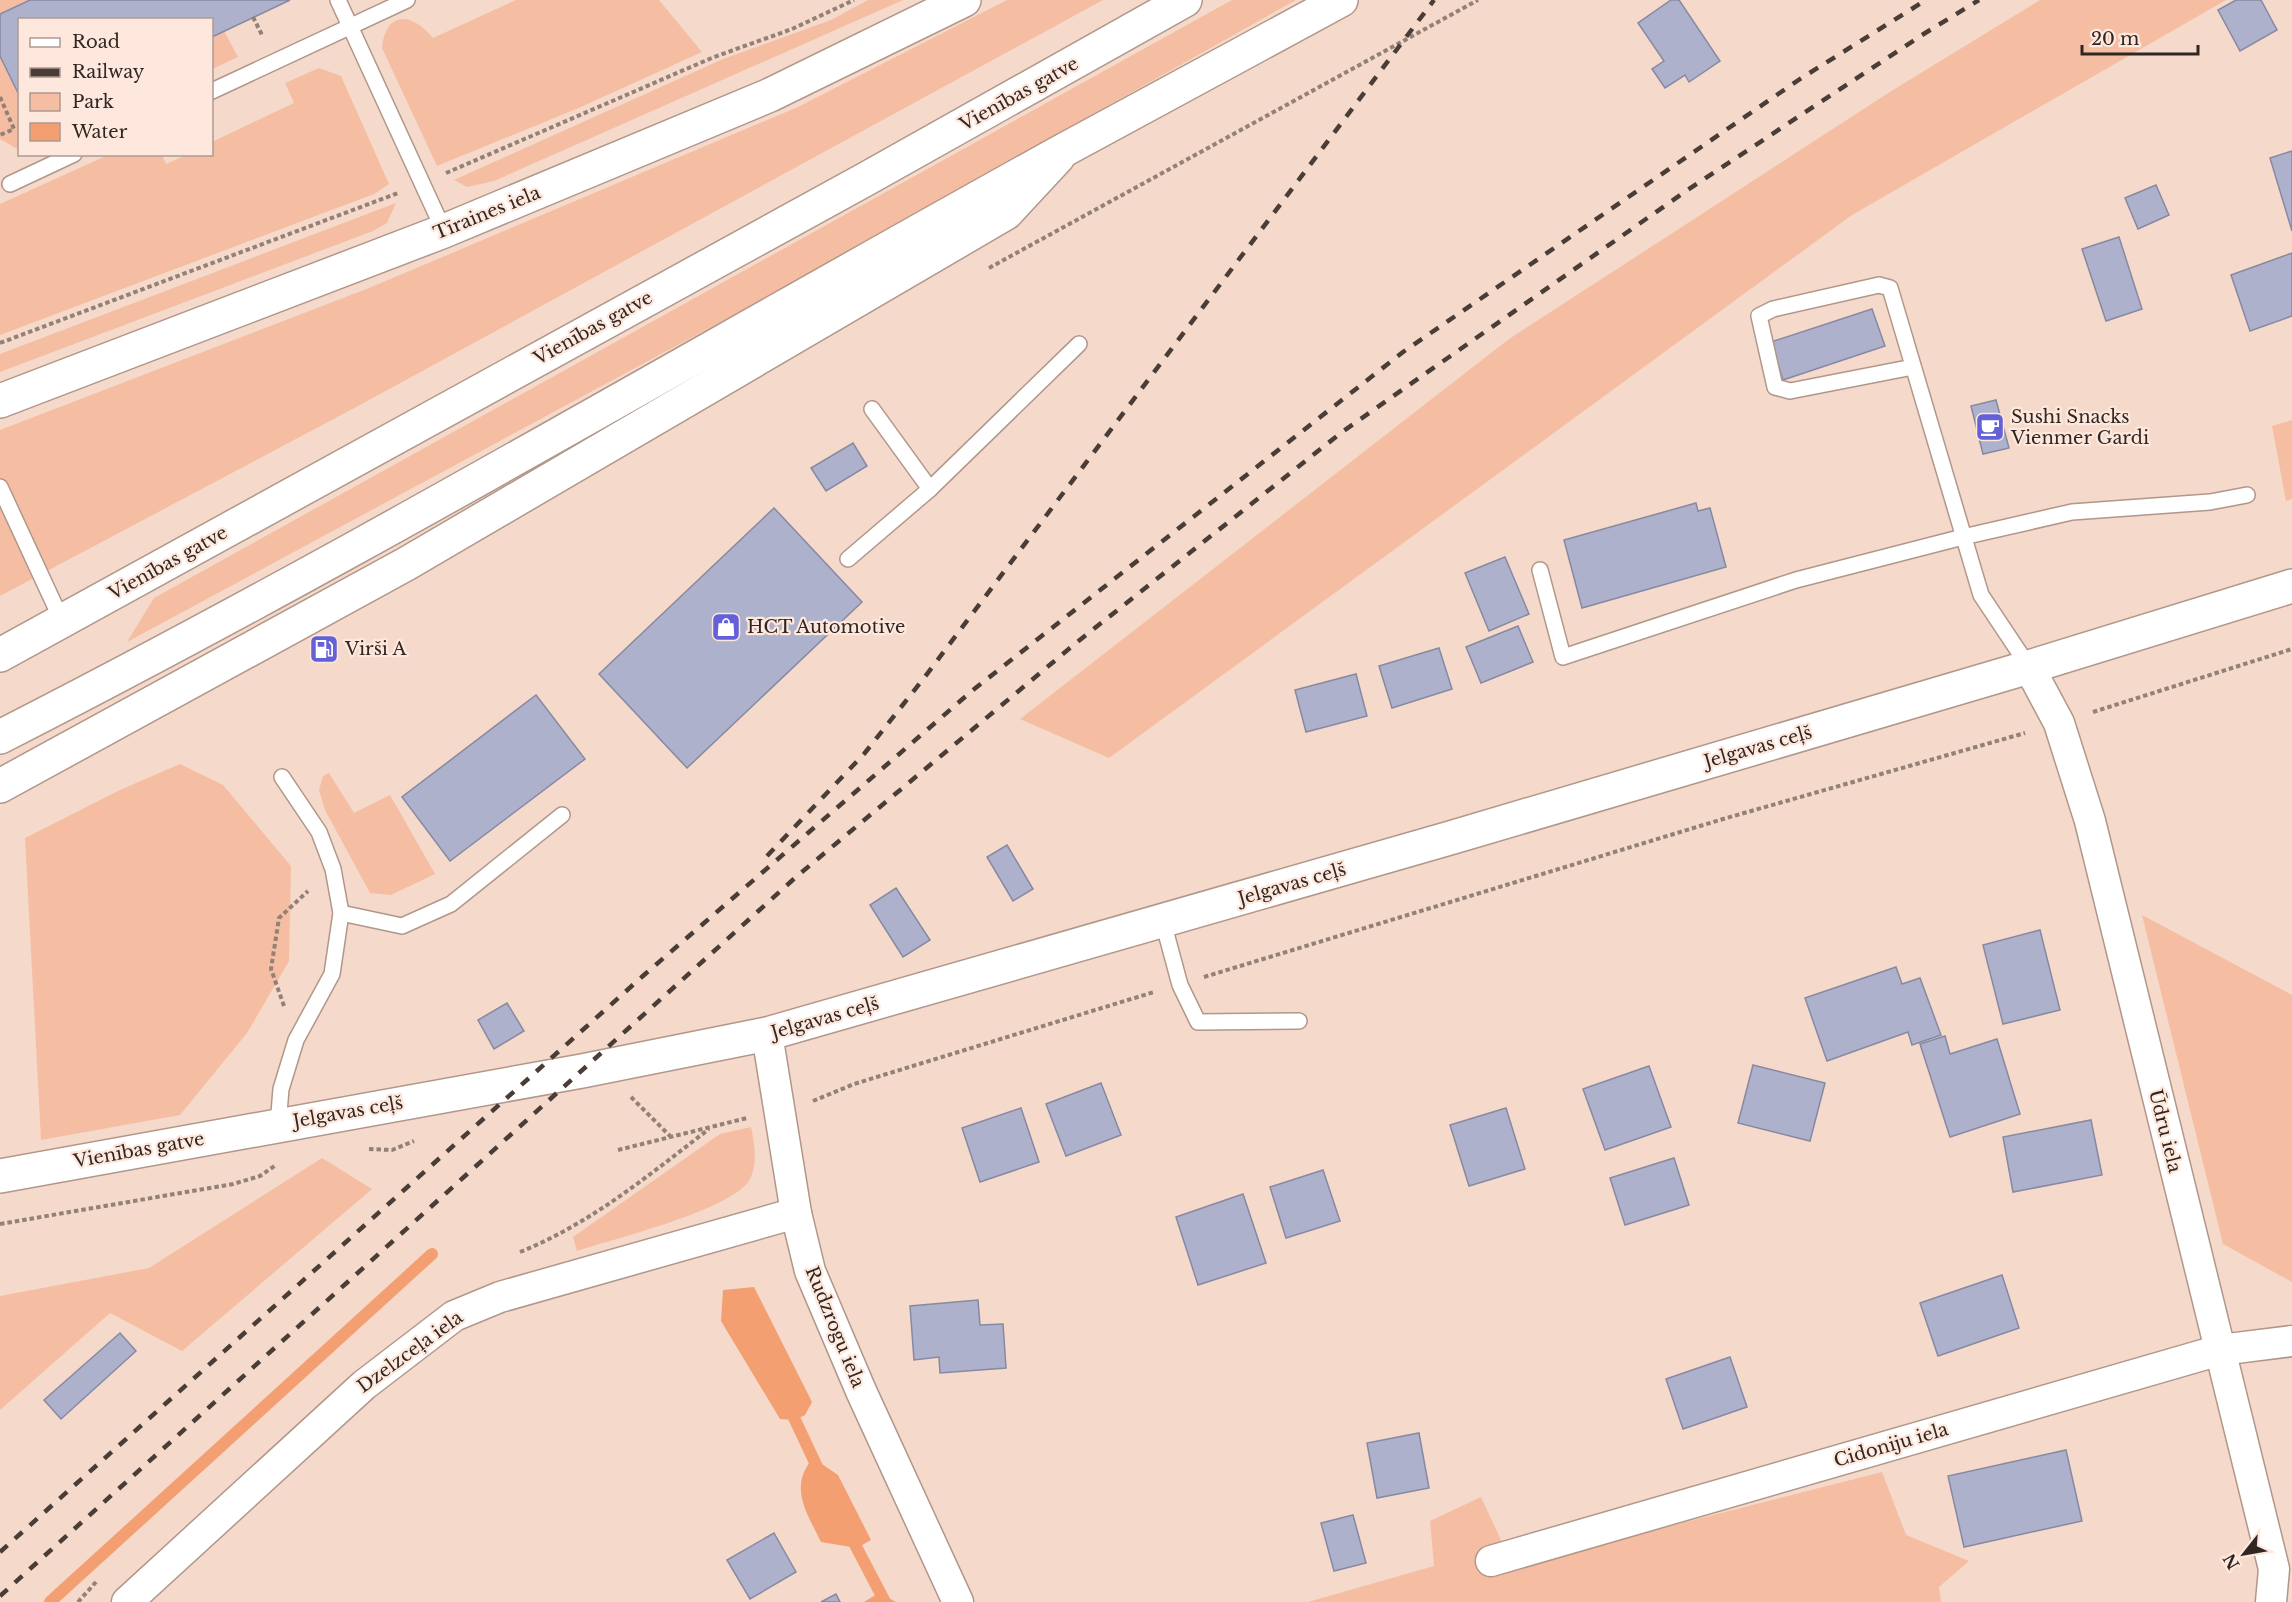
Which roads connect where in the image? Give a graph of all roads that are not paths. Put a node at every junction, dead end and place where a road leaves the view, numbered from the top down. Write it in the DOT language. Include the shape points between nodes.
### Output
graph roads {
  1 [pos="338,0"];
  2 [pos="407,0"];
  3 [pos="964,0"];
  4 [pos="1185,0"];
  5 [pos="1341,0"];
  6 [pos="350,27"];
  7 [pos="213,91"];
  8 [pos="1064,151"];
  9 [pos="70,156"];
  10 [pos="10,184"];
  11 [pos="444,231"];
  12 [pos="1079,344"];
  13 [pos="1913,367"];
  14 [pos="0,401"];
  15 [pos="872,409"];
  16 [pos="0,487"];
  17 [pos="930,489"];
  18 [pos="2247,495"];
  19 [pos="1963,537"];
  20 [pos="848,559"];
  21 [pos="1540,570"];
  22 [pos="2292,586"];
  23 [pos="62,621"];
  24 [pos="0,655"];
  25 [pos="2030,668"];
  26 [pos="0,737"];
  27 [pos="282,777"];
  28 [pos="0,786"];
  29 [pos="562,815"];
  30 [pos="341,913"];
  31 [pos="1163,922"];
  32 [pos="1299,1021"];
  33 [pos="767,1034"];
  34 [pos="278,1125"];
  35 [pos="0,1176"];
  36 [pos="796,1213"];
  37 [pos="2292,1341"];
  38 [pos="2220,1350"];
  39 [pos="1491,1561"];
  40 [pos="127,1602"];
  41 [pos="958,1602"];
  42 [pos="2271,1602"];
  1 -- 6 [label="lane"];
  2 -- 6 [label="lane"];
  3 -- 11 [label="main road, Tīraines iela" via="770,95"];
  4 -- 23 [label="main road, Vienības gatve"];
  5 -- 8 [label="main road"];
  6 -- 7 [label="lane"];
  6 -- 11 [label="lane"];
  8 -- 26 [label="main road" via="138,667"];
  8 -- 28 [label="main road" via="1006,213 406,564"];
  9 -- 10 [label="lane"];
  11 -- 14 [label="main road, Tīraines iela"];
  12 -- 17 [label="lane"];
  13 -- 13 [label="lane" via="1791,392 1775,387 1759,316 1773,309 1879,285 1890,288"];
  13 -- 19 [label="lane"];
  15 -- 17 [label="lane"];
  16 -- 23 [label="lane"];
  17 -- 20 [label="lane"];
  18 -- 19 [label="lane" via="2072,512"];
  19 -- 21 [label="lane" via="1796,580 1563,657"];
  19 -- 25 [label="lane" via="1981,595"];
  22 -- 25 [label="main road, Jelgavas ceļš"];
  23 -- 24 [label="main road, Vienības gatve"];
  25 -- 31 [label="main road, Jelgavas ceļš"];
  25 -- 38 [label="street, Ūdru iela" via="2059,723 2090,820"];
  27 -- 30 [label="lane" via="319,832 333,869"];
  29 -- 30 [label="lane" via="452,903 402,926"];
  30 -- 34 [label="lane" via="332,974 296,1040 281,1089"];
  31 -- 32 [label="lane" via="1180,984 1198,1022"];
  31 -- 33 [label="main road, Jelgavas ceļš"];
  33 -- 34 [label="main road, Jelgavas ceļš"];
  33 -- 36 [label="street, Rudzrogu iela"];
  34 -- 35 [label="main road, Vienības gatve"];
  36 -- 40 [label="street, Dzelzceļa iela" via="500,1297 454,1316 364,1385"];
  36 -- 41 [label="street, Rudzrogu iela" via="810,1271 833,1329"];
  37 -- 38 [label="street, Cidoniju iela"];
  38 -- 39 [label="street, Cidoniju iela"];
  38 -- 42 [label="street, Ūdru iela" via="2274,1569"];
}
